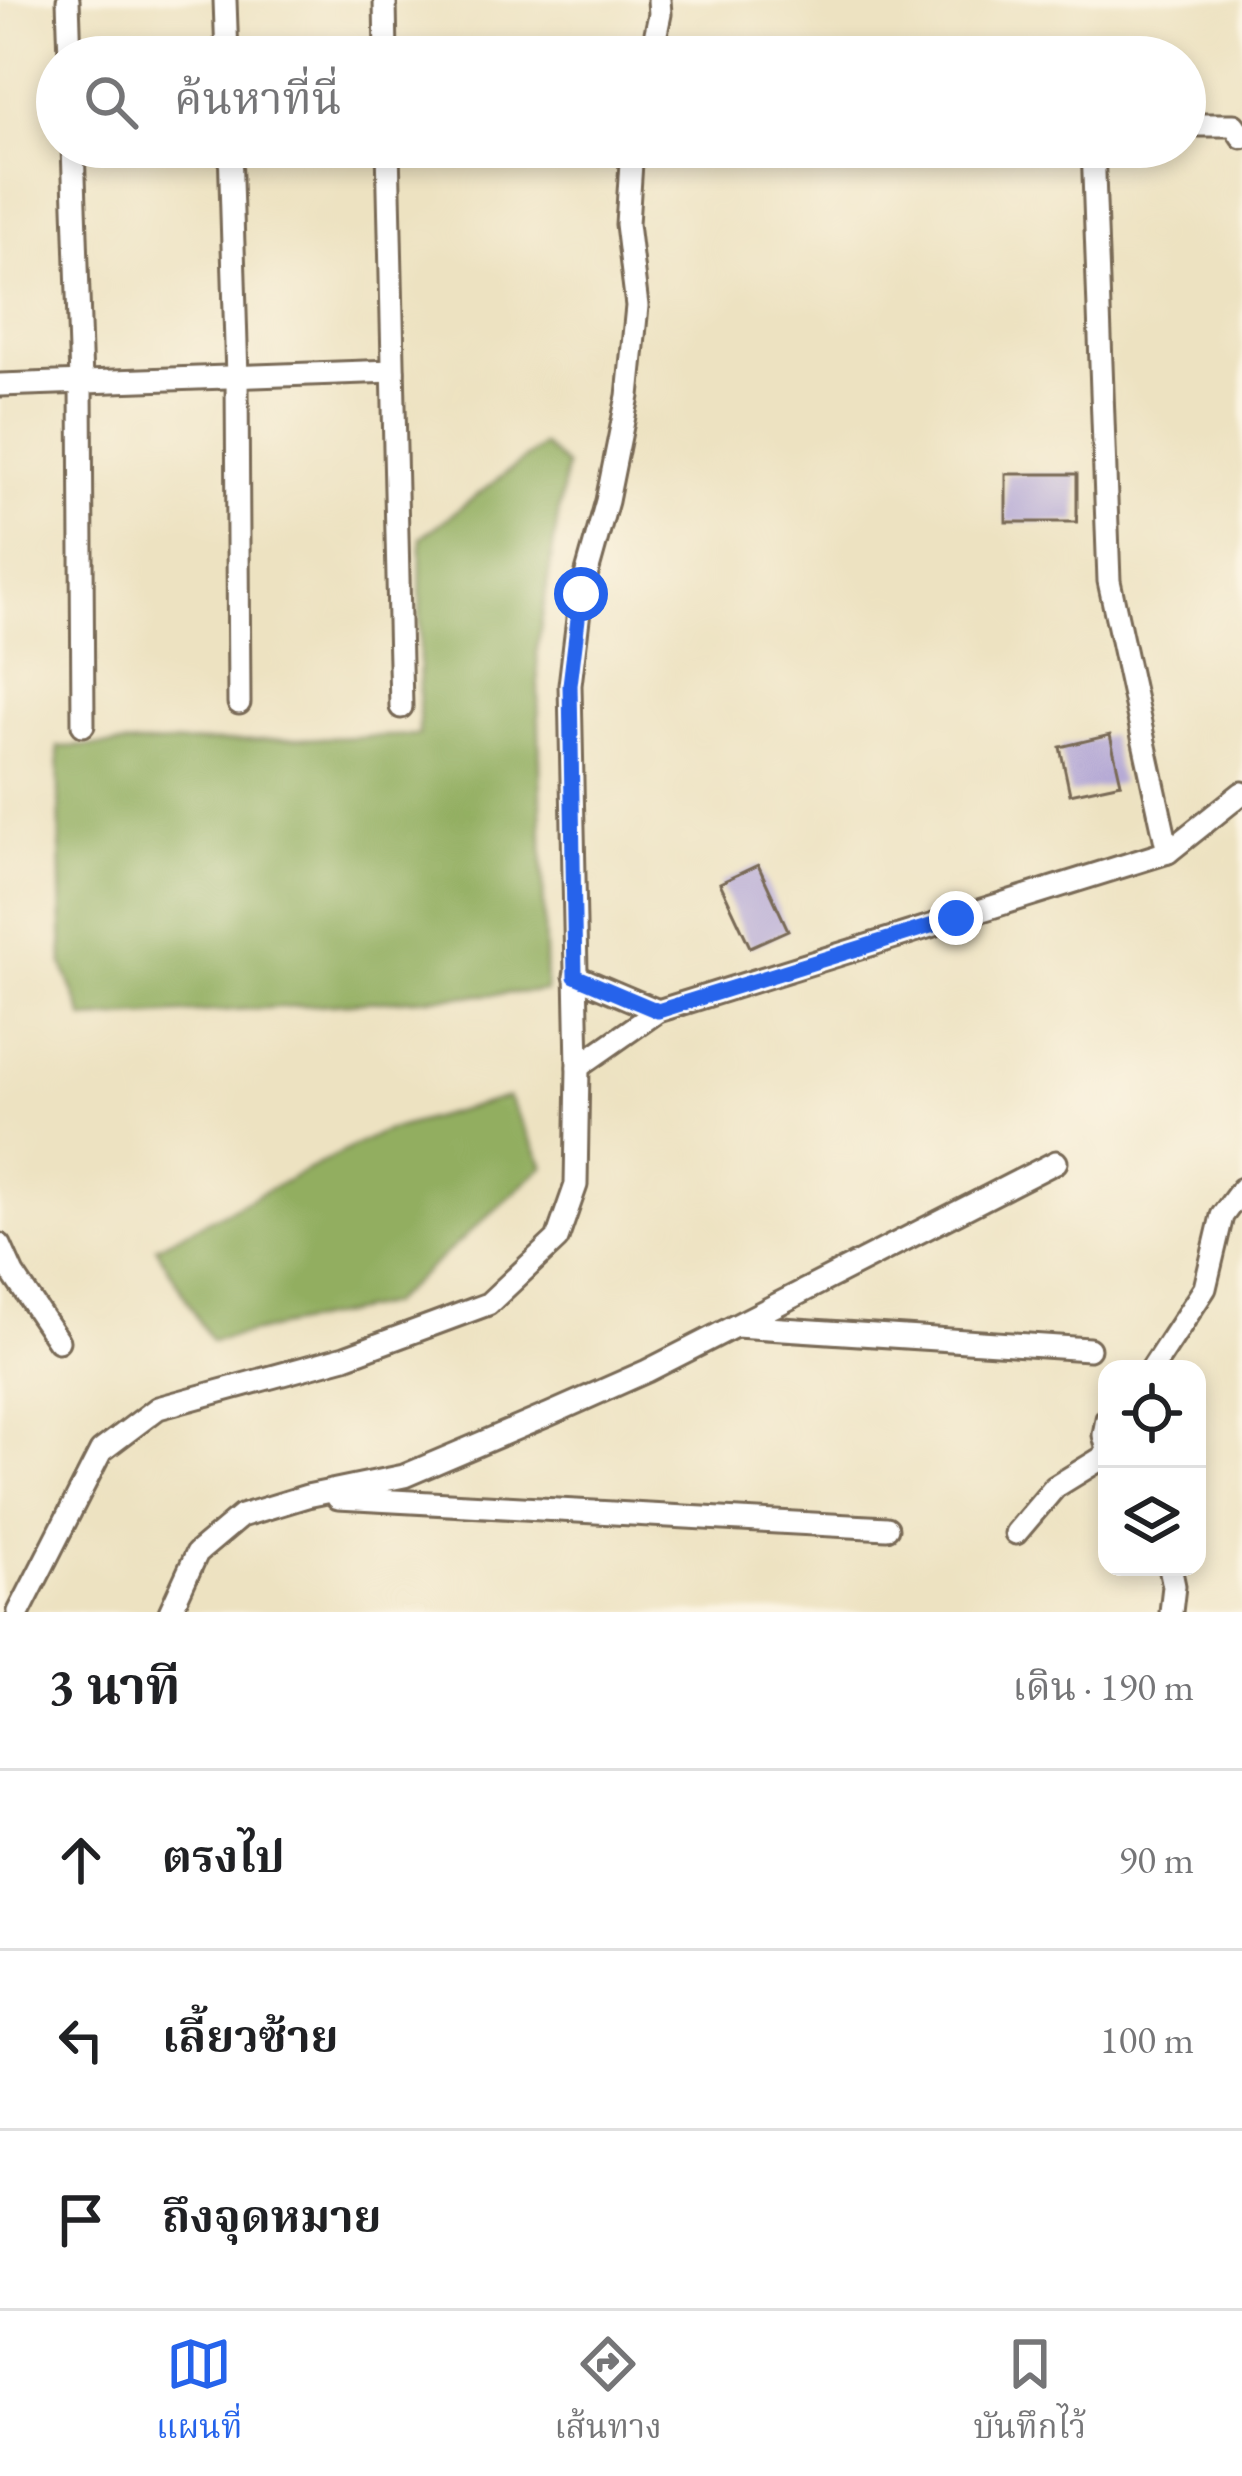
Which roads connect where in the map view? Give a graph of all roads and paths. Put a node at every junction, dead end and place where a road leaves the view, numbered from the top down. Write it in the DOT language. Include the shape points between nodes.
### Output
graph roads {
  1 [pos="68,0"];
  2 [pos="225,0"];
  3 [pos="385,0"];
  4 [pos="659,0"];
  5 [pos="69,36"];
  6 [pos="226,36"];
  7 [pos="386,36"];
  8 [pos="655,36"];
  9 [pos="1206,125"];
  10 [pos="1242,137"];
  11 [pos="74,168"];
  12 [pos="231,168"];
  13 [pos="388,168"];
  14 [pos="631,168"];
  15 [pos="1094,168"];
  16 [pos="393,371"];
  17 [pos="237,378"];
  18 [pos="81,382"];
  19 [pos="0,385"];
  20 [pos="239,703"];
  21 [pos="401,707"];
  22 [pos="83,725"];
  23 [pos="1242,793"];
  24 [pos="1168,852"];
  25 [pos="575,976"];
  26 [pos="658,1011"];
  27 [pos="578,1067"];
  28 [pos="1055,1162"];
  29 [pos="1242,1190"];
  30 [pos="0,1245"];
  31 [pos="732,1326"];
  32 [pos="58,1341"];
  33 [pos="1089,1348"];
  34 [pos="1158,1360"];
  35 [pos="1098,1461"];
  36 [pos="307,1496"];
  37 [pos="887,1528"];
  38 [pos="1016,1533"];
  39 [pos="1172,1576"];
  40 [pos="19,1612"];
  41 [pos="170,1612"];
  42 [pos="1171,1612"];
  1 -- 5 [label="street"];
  2 -- 6 [label="street"];
  3 -- 7 [label="street"];
  4 -- 8 [label="street"];
  9 -- 10 [label="street" via="1234,124"];
  11 -- 18 [label="street"];
  12 -- 17 [label="street"];
  13 -- 16 [label="street"];
  14 -- 25 [label="street" via="627,224 637,305 628,396 581,594 570,685"];
  15 -- 24 [label="street" via="1109,581"];
  16 -- 17 [label="street"];
  16 -- 21 [label="street"];
  17 -- 18 [label="street"];
  17 -- 20 [label="street"];
  18 -- 19 [label="street"];
  18 -- 22 [label="street"];
  23 -- 24 [label="street"];
  24 -- 26 [label="street"];
  25 -- 26 [label="street"];
  25 -- 27 [label="street"];
  26 -- 27 [label="street"];
  27 -- 40 [label="street" via="576,1185 556,1239 488,1304 345,1357 158,1408 101,1450"];
  28 -- 31 [label="street"];
  29 -- 34 [label="street" via="1222,1216 1205,1288"];
  30 -- 32 [label="street"];
  31 -- 33 [label="street"];
  31 -- 36 [label="street" via="404,1476"];
  35 -- 38 [label="street" via="1055,1487"];
  36 -- 37 [label="street"];
  36 -- 41 [label="street" via="241,1516 197,1553"];
  39 -- 42 [label="street"];
}
